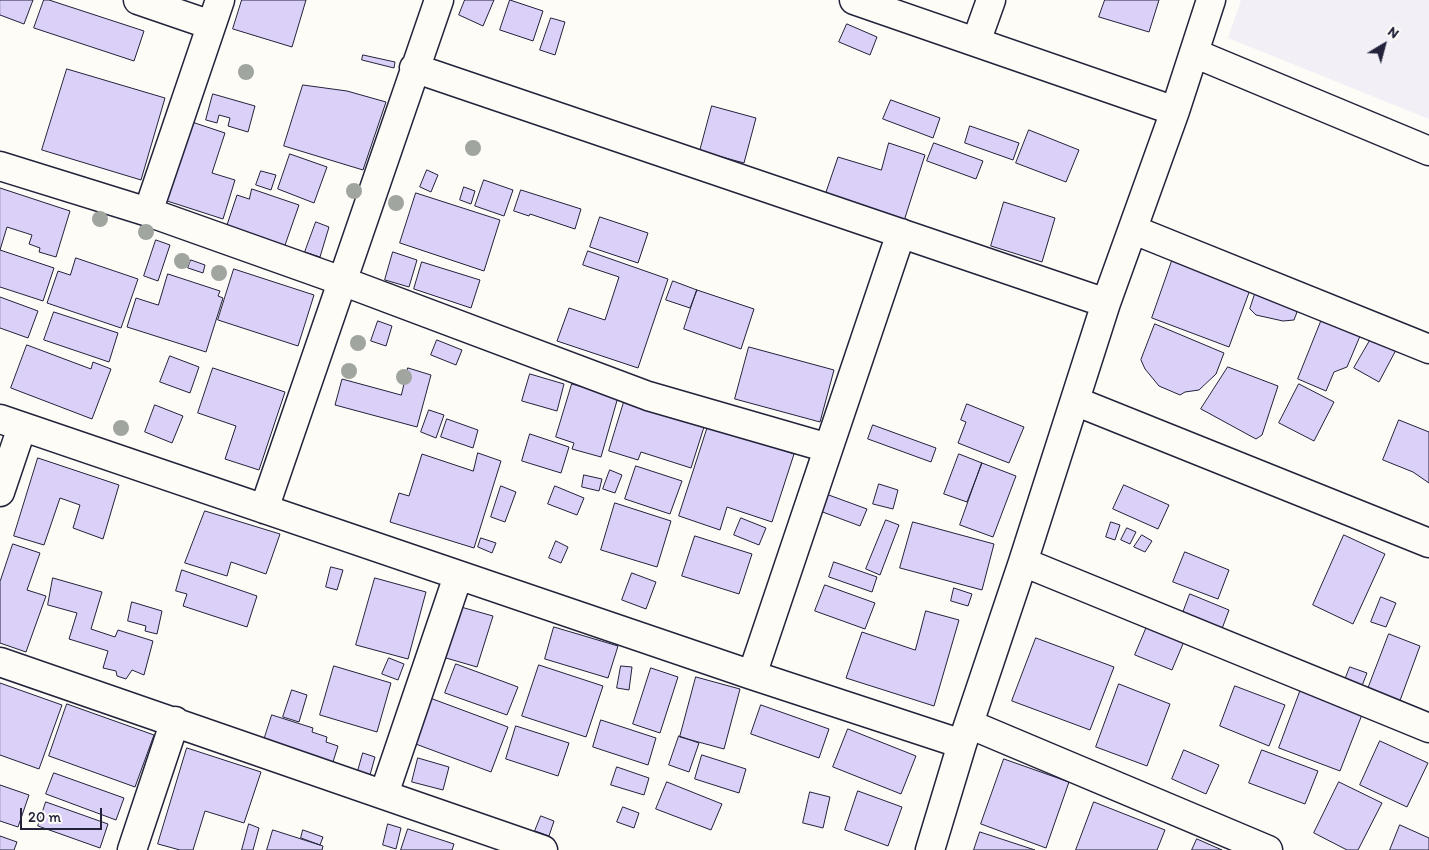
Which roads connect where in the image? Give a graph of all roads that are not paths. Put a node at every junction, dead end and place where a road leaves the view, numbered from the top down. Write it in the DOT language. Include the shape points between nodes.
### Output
graph roads {
  1 [pos="138,0"];
  2 [pos="439,0"];
  3 [pos="854,0"];
  4 [pos="991,0"];
  5 [pos="1211,0"];
  6 [pos="216,13"];
  7 [pos="976,42"];
  8 [pos="1194,53"];
  9 [pos="414,68"];
  10 [pos="1175,111"];
  11 [pos="1429,151"];
  12 [pos="0,166"];
  13 [pos="148,212"];
  14 [pos="1134,230"];
  15 [pos="901,233"];
  16 [pos="342,281"];
  17 [pos="1106,304"];
  18 [pos="1429,349"];
  19 [pos="1075,401"];
  20 [pos="11,423"];
  21 [pos="828,448"];
  22 [pos="0,492"];
  23 [pos="264,509"];
  24 [pos="1429,543"];
  25 [pos="1023,562"];
  26 [pos="458,576"];
  27 [pos="0,662"];
  28 [pos="752,675"];
  29 [pos="176,721"];
  30 [pos="1429,728"];
  31 [pos="965,734"];
  32 [pos="384,794"];
  33 [pos="132,850"];
  34 [pos="543,850"];
  35 [pos="930,850"];
  36 [pos="1268,850"];
  1 -- 6 [label="street"];
  2 -- 9 [label="street"];
  3 -- 7 [label="street"];
  4 -- 7 [label="street"];
  5 -- 8 [label="street"];
  6 -- 13 [label="street"];
  7 -- 10 [label="street"];
  8 -- 10 [label="street"];
  8 -- 11 [label="street"];
  9 -- 15 [label="street"];
  9 -- 16 [label="street"];
  10 -- 14 [label="street"];
  12 -- 13 [label="street"];
  13 -- 16 [label="street"];
  14 -- 17 [label="street"];
  14 -- 18 [label="street"];
  15 -- 17 [label="street"];
  15 -- 21 [label="street"];
  16 -- 21 [label="street" via="648,396"];
  16 -- 23 [label="street"];
  17 -- 19 [label="street"];
  19 -- 24 [label="street"];
  19 -- 25 [label="street"];
  20 -- 22 [label="street"];
  20 -- 23 [label="street"];
  21 -- 28 [label="street"];
  23 -- 26 [label="street"];
  25 -- 30 [label="street"];
  25 -- 31 [label="street"];
  26 -- 28 [label="street"];
  26 -- 32 [label="street"];
  27 -- 29 [label="street"];
  28 -- 31 [label="street"];
  29 -- 32 [label="street"];
  29 -- 33 [label="street"];
  31 -- 35 [label="street"];
  31 -- 36 [label="street"];
  32 -- 34 [label="street"];
}
